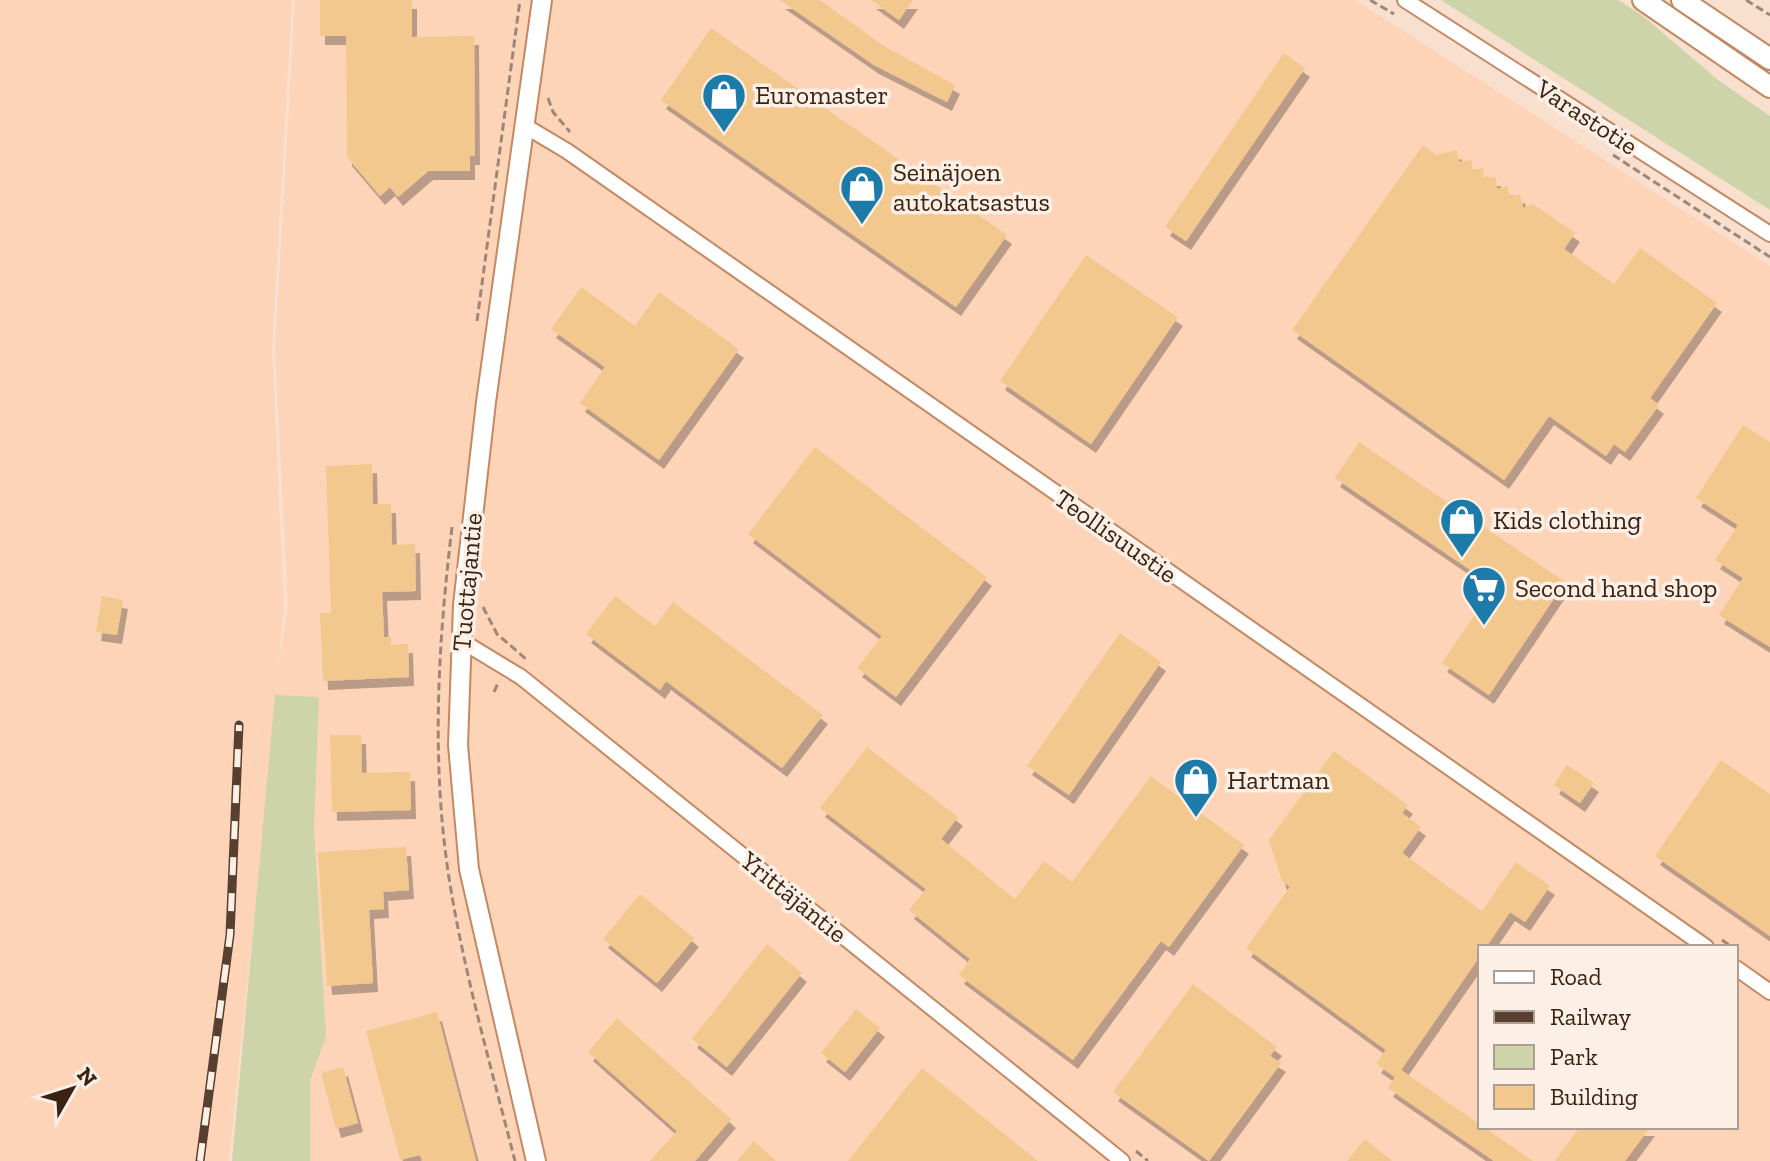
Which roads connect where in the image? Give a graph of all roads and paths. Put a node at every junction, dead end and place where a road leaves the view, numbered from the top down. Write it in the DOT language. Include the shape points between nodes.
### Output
graph roads {
  1 [pos="542,0"];
  2 [pos="1405,0"];
  3 [pos="1643,0"];
  4 [pos="1682,0"];
  5 [pos="1746,0"];
  6 [pos="1770,15"];
  7 [pos="1770,59"];
  8 [pos="1770,87"];
  9 [pos="525,126"];
  10 [pos="1770,234"];
  11 [pos="460,640"];
  12 [pos="1703,945"];
  13 [pos="1738,969"];
  14 [pos="1770,992"];
  15 [pos="536,1161"];
  16 [pos="1122,1161"];
  1 -- 9 [label="street, Tuottajantie"];
  2 -- 10 [label="street, Varastotie"];
  3 -- 8 [label="main road"];
  4 -- 7 [label="main road"];
  5 -- 6 [label="path"];
  9 -- 11 [label="street, Tuottajantie" via="486,402"];
  9 -- 12 [label="street, Teollisuustie"];
  11 -- 15 [label="street, Tuottajantie" via="458,745 469,869"];
  11 -- 16 [label="street, Yrittäjäntie" via="521,677"];
  13 -- 14 [label="street"];
}
